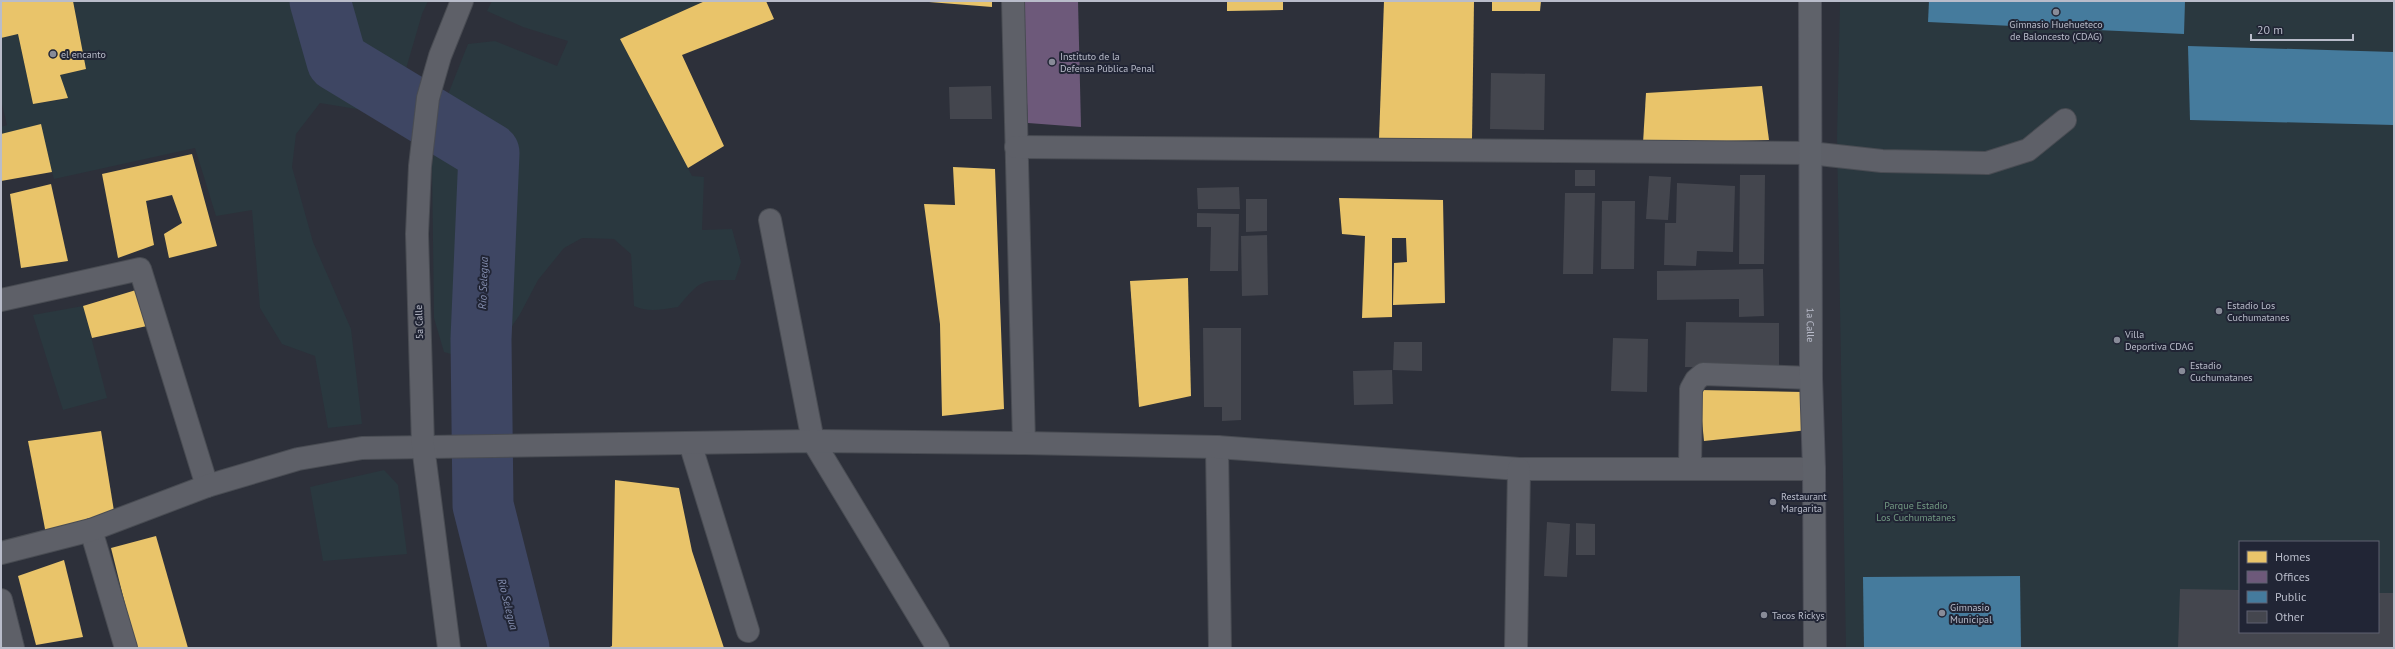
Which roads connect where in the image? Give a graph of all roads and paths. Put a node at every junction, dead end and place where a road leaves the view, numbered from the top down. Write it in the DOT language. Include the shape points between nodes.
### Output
graph roads {
  1 [pos="462,1"];
  2 [pos="1013,1"];
  3 [pos="1810,1"];
  4 [pos="2065,120"];
  5 [pos="1016,147"];
  6 [pos="1810,153"];
  7 [pos="770,220"];
  8 [pos="1,300"];
  9 [pos="1811,378"];
  10 [pos="813,441"];
  11 [pos="690,443"];
  12 [pos="1024,443"];
  13 [pos="423,446"];
  14 [pos="1217,447"];
  15 [pos="1519,469"];
  16 [pos="1690,469"];
  17 [pos="1814,469"];
  18 [pos="207,486"];
  19 [pos="91,530"];
  20 [pos="1,553"];
  21 [pos="1,600"];
  22 [pos="748,631"];
  23 [pos="13,648"];
  24 [pos="126,648"];
  25 [pos="449,648"];
  26 [pos="938,648"];
  27 [pos="1220,648"];
  28 [pos="1516,648"];
  29 [pos="1815,648"];
  1 -- 13 [label="street, 5a Calle" via="440,56 428,98 420,166 417,234"];
  2 -- 5 [label="street"];
  3 -- 6 [label="main road, 1a Calle"];
  4 -- 6 [label="street" via="2028,150 1987,163 1882,161"];
  5 -- 6 [label="street"];
  5 -- 12 [label="street"];
  6 -- 9 [label="main road, 1a Calle"];
  7 -- 10 [label="street"];
  8 -- 18 [label="street" via="140,270"];
  9 -- 16 [label="street" via="1703,374 1691,389"];
  9 -- 17 [label="main road, 1a Calle"];
  10 -- 11 [label="street"];
  10 -- 12 [label="street"];
  10 -- 26 [label="street"];
  11 -- 13 [label="street"];
  11 -- 22 [label="street"];
  12 -- 14 [label="street"];
  13 -- 18 [label="street" via="362,448 298,459"];
  13 -- 25 [label="street, 5a Calle"];
  14 -- 15 [label="street"];
  14 -- 27 [label="street"];
  15 -- 16 [label="street"];
  15 -- 28 [label="street"];
  16 -- 17 [label="street"];
  17 -- 29 [label="main road, 1a Calle"];
  18 -- 19 [label="street"];
  19 -- 20 [label="street"];
  19 -- 24 [label="street"];
  21 -- 23 [label="street"];
}
